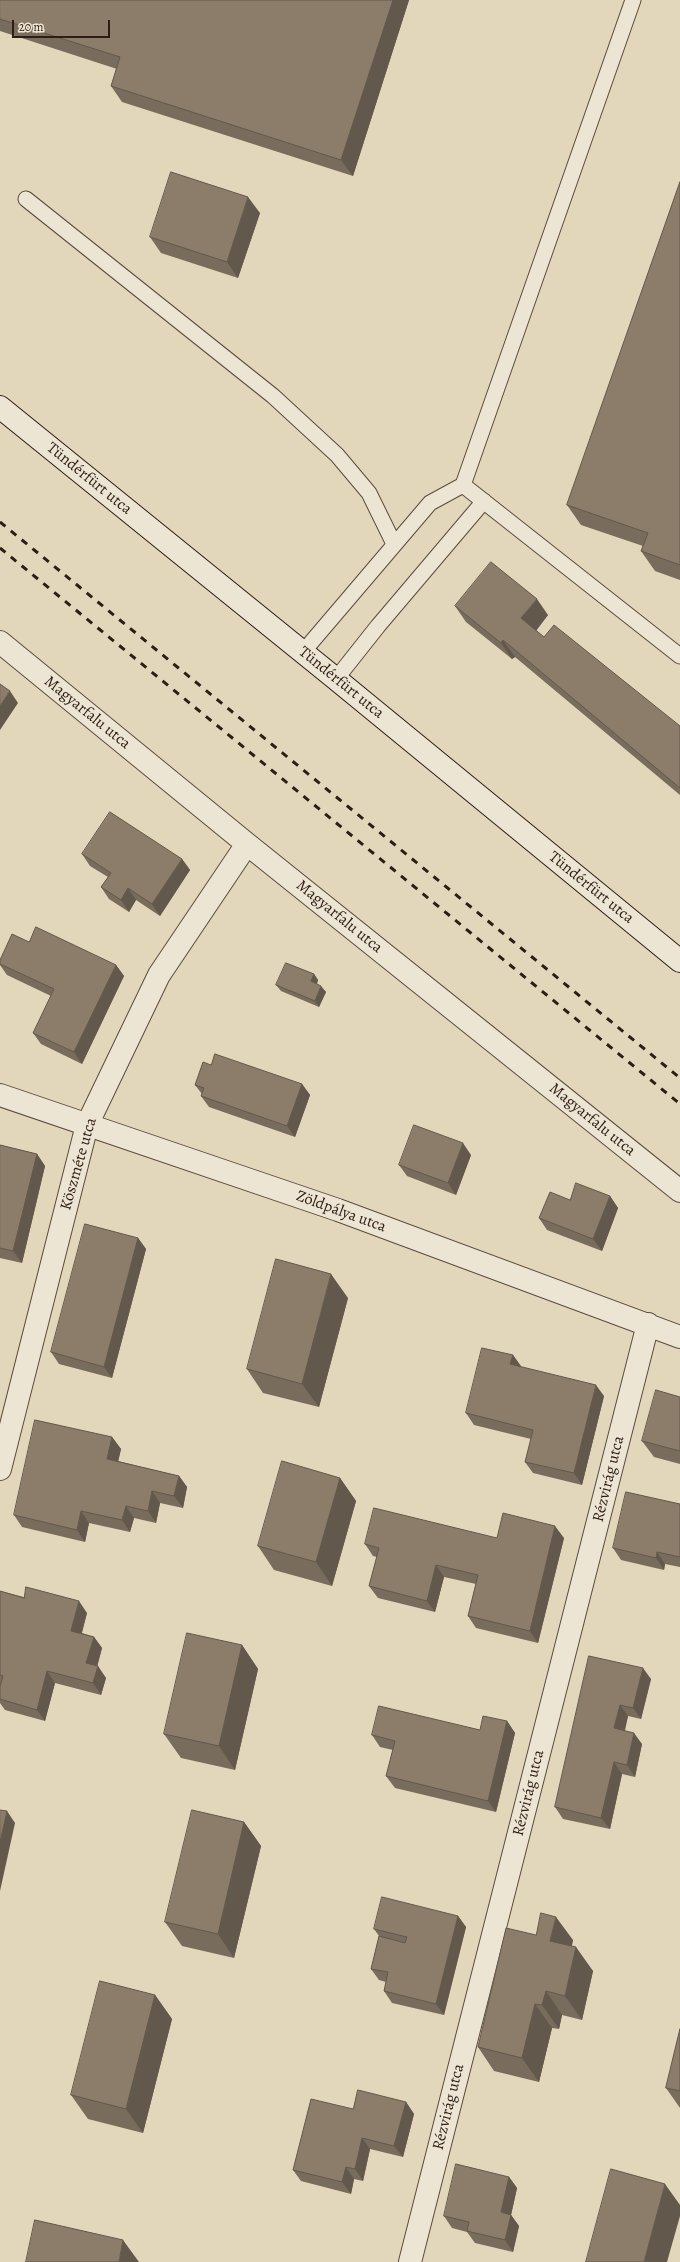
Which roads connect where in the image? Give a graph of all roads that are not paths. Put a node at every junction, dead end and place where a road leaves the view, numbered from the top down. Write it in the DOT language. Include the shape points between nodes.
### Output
graph roads {
  1 [pos="633,0"];
  2 [pos="26,199"];
  3 [pos="0,407"];
  4 [pos="463,485"];
  5 [pos="484,501"];
  6 [pos="394,544"];
  7 [pos="0,642"];
  8 [pos="303,652"];
  9 [pos="680,656"];
  10 [pos="336,679"];
  11 [pos="247,844"];
  12 [pos="680,961"];
  13 [pos="0,1094"];
  14 [pos="87,1125"];
  15 [pos="680,1191"];
  16 [pos="648,1324"];
  17 [pos="680,1337"];
  18 [pos="0,1469"];
  19 [pos="410,2262"];
  1 -- 4 [label="lane"];
  2 -- 6 [label="lane" via="268,392 338,455 369,493"];
  3 -- 8 [label="street, Tündérfürt utca"];
  4 -- 5 [label="lane"];
  4 -- 6 [label="lane" via="430,502"];
  5 -- 9 [label="lane"];
  5 -- 10 [label="lane"];
  6 -- 8 [label="lane"];
  7 -- 11 [label="street, Magyarfalu utca"];
  8 -- 10 [label="street, Tündérfürt utca"];
  10 -- 12 [label="street, Tündérfürt utca"];
  11 -- 14 [label="street, Köszméte utca" via="159,975"];
  11 -- 15 [label="street, Magyarfalu utca"];
  13 -- 14 [label="street, Zöldpálya utca"];
  14 -- 16 [label="street, Zöldpálya utca" via="338,1210"];
  14 -- 18 [label="street, Köszméte utca"];
  16 -- 17 [label="street, Zöldpálya utca"];
  16 -- 19 [label="street, Rézvirág utca"];
}
